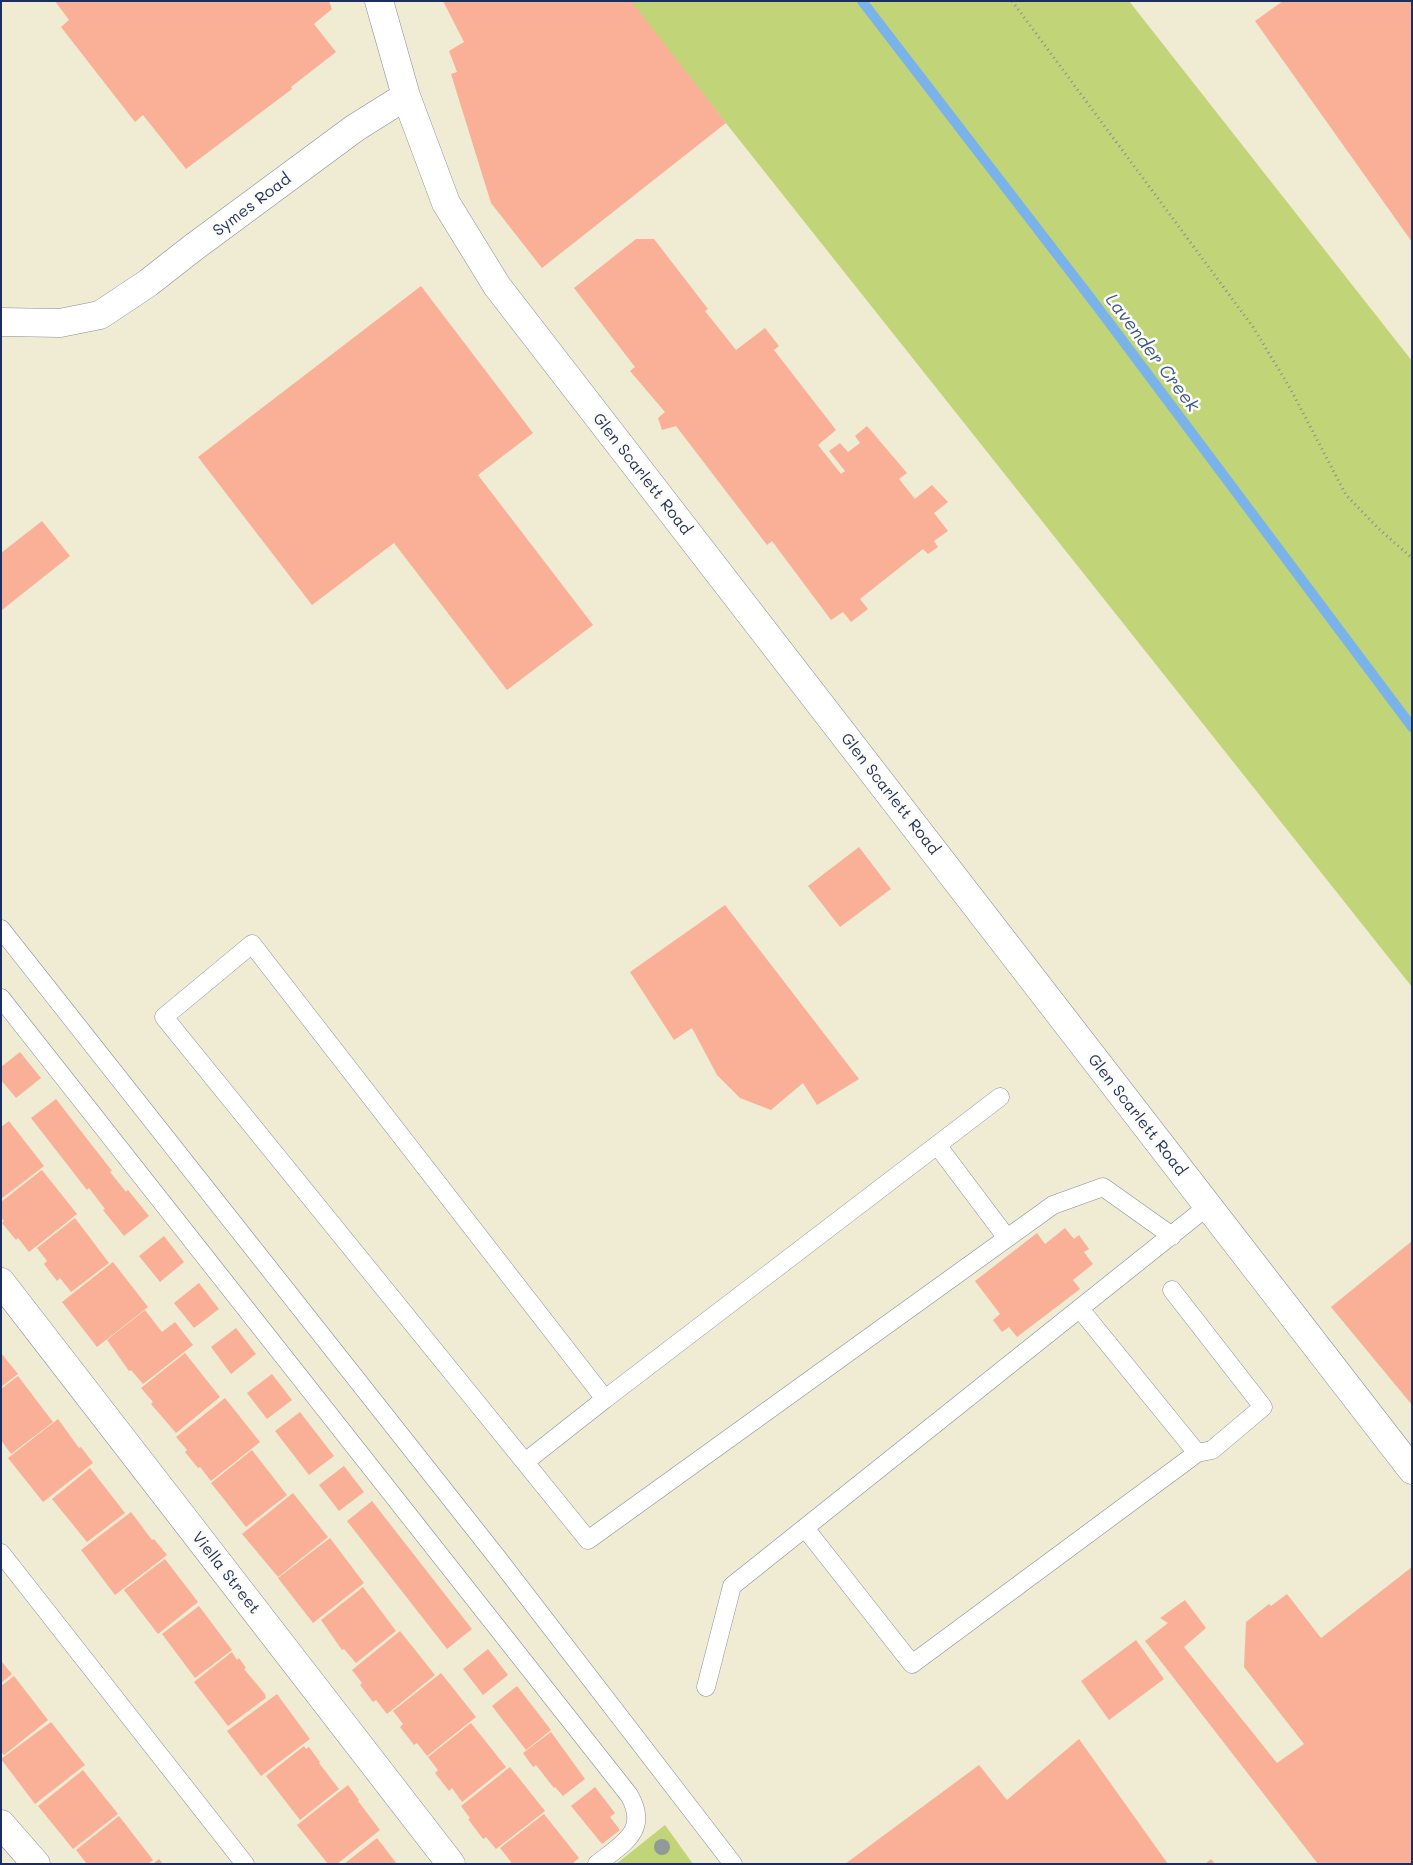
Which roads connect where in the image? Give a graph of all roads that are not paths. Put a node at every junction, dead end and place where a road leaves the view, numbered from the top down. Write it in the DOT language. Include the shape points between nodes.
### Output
graph roads {
  1 [pos="379,1"];
  2 [pos="406,96"];
  3 [pos="1,322"];
  4 [pos="1,929"];
  5 [pos="1,998"];
  6 [pos="1000,1096"];
  7 [pos="937,1145"];
  8 [pos="1208,1206"];
  9 [pos="1172,1236"];
  10 [pos="1007,1238"];
  11 [pos="1,1282"];
  12 [pos="1172,1290"];
  13 [pos="1080,1309"];
  14 [pos="605,1399"];
  15 [pos="1197,1453"];
  16 [pos="525,1462"];
  17 [pos="1412,1470"];
  18 [pos="805,1528"];
  19 [pos="1,1552"];
  20 [pos="706,1687"];
  21 [pos="1,1824"];
  22 [pos="36,1864"];
  23 [pos="245,1864"];
  24 [pos="451,1864"];
  25 [pos="597,1864"];
  26 [pos="733,1864"];
  1 -- 2 [label="street"];
  2 -- 3 [label="street, Symes Road" via="355,128 148,283 100,315 60,323"];
  2 -- 8 [label="street, Glen Scarlett Road" via="446,203 497,286"];
  4 -- 26 [label="lane" via="490,1548"];
  5 -- 25 [label="lane" via="629,1795 636,1806 635,1830 628,1840"];
  6 -- 7 [label="lane"];
  7 -- 10 [label="lane"];
  7 -- 14 [label="lane"];
  8 -- 9 [label="lane"];
  8 -- 17 [label="street, Glen Scarlett Road"];
  9 -- 10 [label="lane" via="1103,1187 1053,1204"];
  9 -- 13 [label="lane"];
  10 -- 16 [label="lane" via="588,1540"];
  11 -- 24 [label="street, Viella Street"];
  12 -- 15 [label="lane" via="1263,1407 1212,1450"];
  13 -- 15 [label="lane"];
  13 -- 18 [label="lane"];
  14 -- 16 [label="lane"];
  14 -- 16 [label="lane" via="252,944 164,1017"];
  15 -- 18 [label="lane" via="912,1664"];
  18 -- 20 [label="lane" via="732,1586"];
  19 -- 23 [label="lane"];
  21 -- 22 [label="street"];
}
